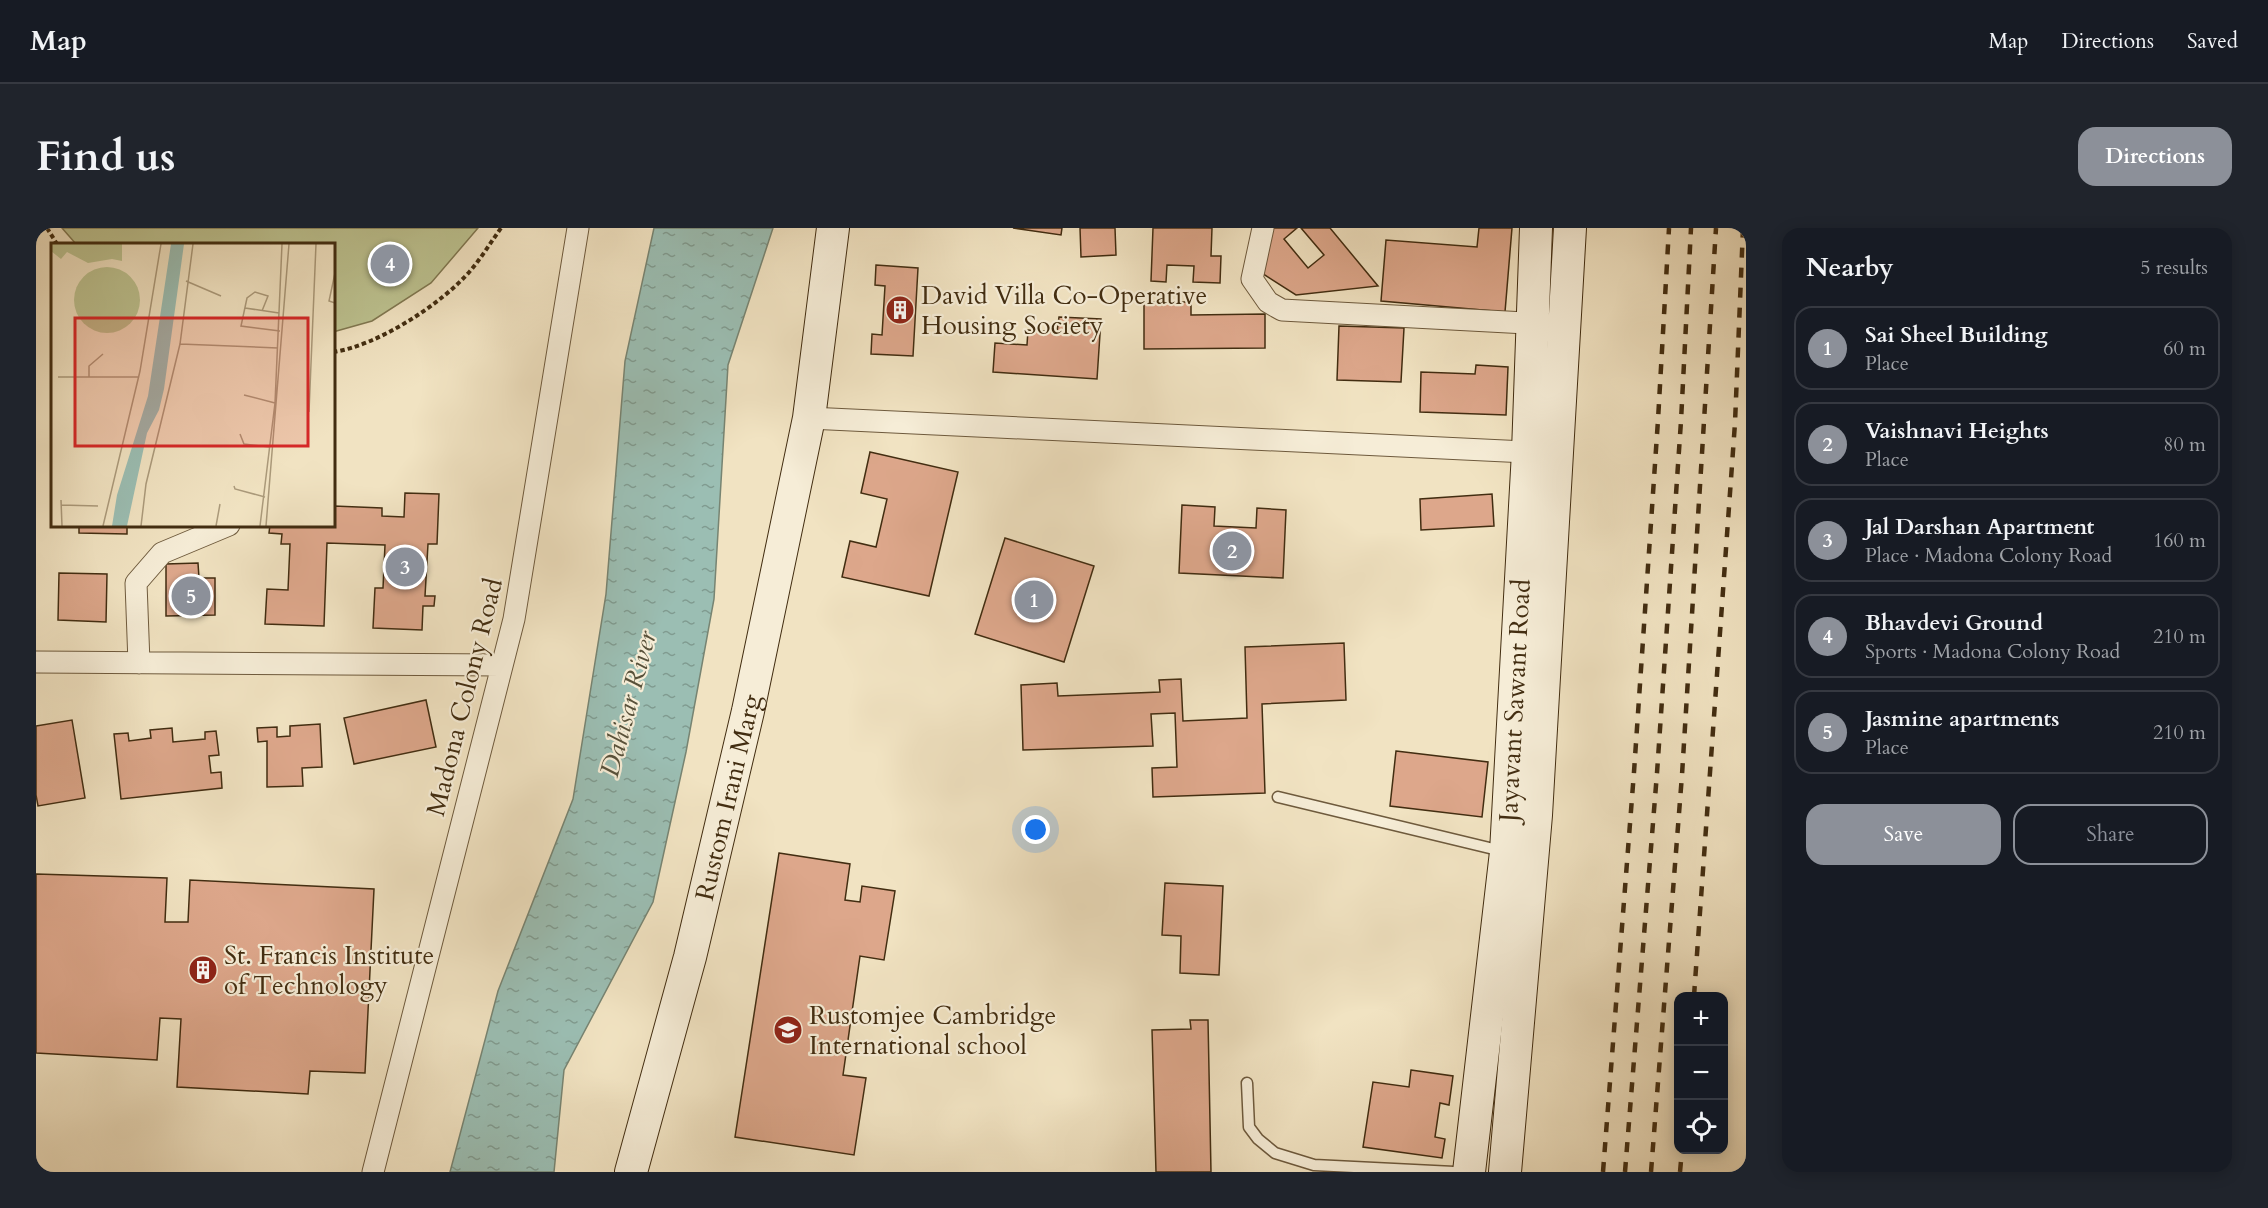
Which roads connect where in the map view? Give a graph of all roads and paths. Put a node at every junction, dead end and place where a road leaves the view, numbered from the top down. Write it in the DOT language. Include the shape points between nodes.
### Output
graph roads {
  1 [pos="47,228"];
  2 [pos="501,228"];
  3 [pos="579,228"];
  4 [pos="833,228"];
  5 [pos="1263,228"];
  6 [pos="1536,228"];
  7 [pos="1570,228"];
  8 [pos="56,243"];
  9 [pos="1533,324"];
  10 [pos="1564,324"];
  11 [pos="334,352"];
  12 [pos="809,418"];
  13 [pos="1528,452"];
  14 [pos="227,526"];
  15 [pos="36,662"];
  16 [pos="139,663"];
  17 [pos="502,666"];
  18 [pos="1278,797"];
  19 [pos="1506,852"];
  20 [pos="1247,1083"];
  21 [pos="373,1172"];
  22 [pos="631,1172"];
  23 [pos="1454,1172"];
  24 [pos="1469,1172"];
  25 [pos="1505,1172"];
  1 -- 8 [label="path"];
  2 -- 11 [label="path" via="470,270 432,306 388,333"];
  3 -- 17 [label="street, Madona Colony Road" via="514,619"];
  4 -- 12 [label="street, Rustom Irani Marg"];
  5 -- 9 [label="street" via="1252,279 1268,302 1282,310"];
  6 -- 9 [label="street, Jayavant Sawant Road"];
  7 -- 10 [label="street, Jayavant Sawant Road"];
  9 -- 10 [label="street"];
  9 -- 13 [label="street, Jayavant Sawant Road"];
  10 -- 25 [label="street, Jayavant Sawant Road" via="1536,815"];
  12 -- 13 [label="street"];
  12 -- 22 [label="street, Rustom Irani Marg" via="748,711 693,946"];
  13 -- 19 [label="street, Jayavant Sawant Road"];
  14 -- 16 [label="street" via="162,553 136,583"];
  15 -- 16 [label="street"];
  16 -- 17 [label="street"];
  17 -- 21 [label="street, Madona Colony Road"];
  18 -- 19 [label="lane"];
  19 -- 24 [label="street, Jayavant Sawant Road"];
  20 -- 23 [label="lane" via="1249,1127 1275,1154 1314,1165"];
}
